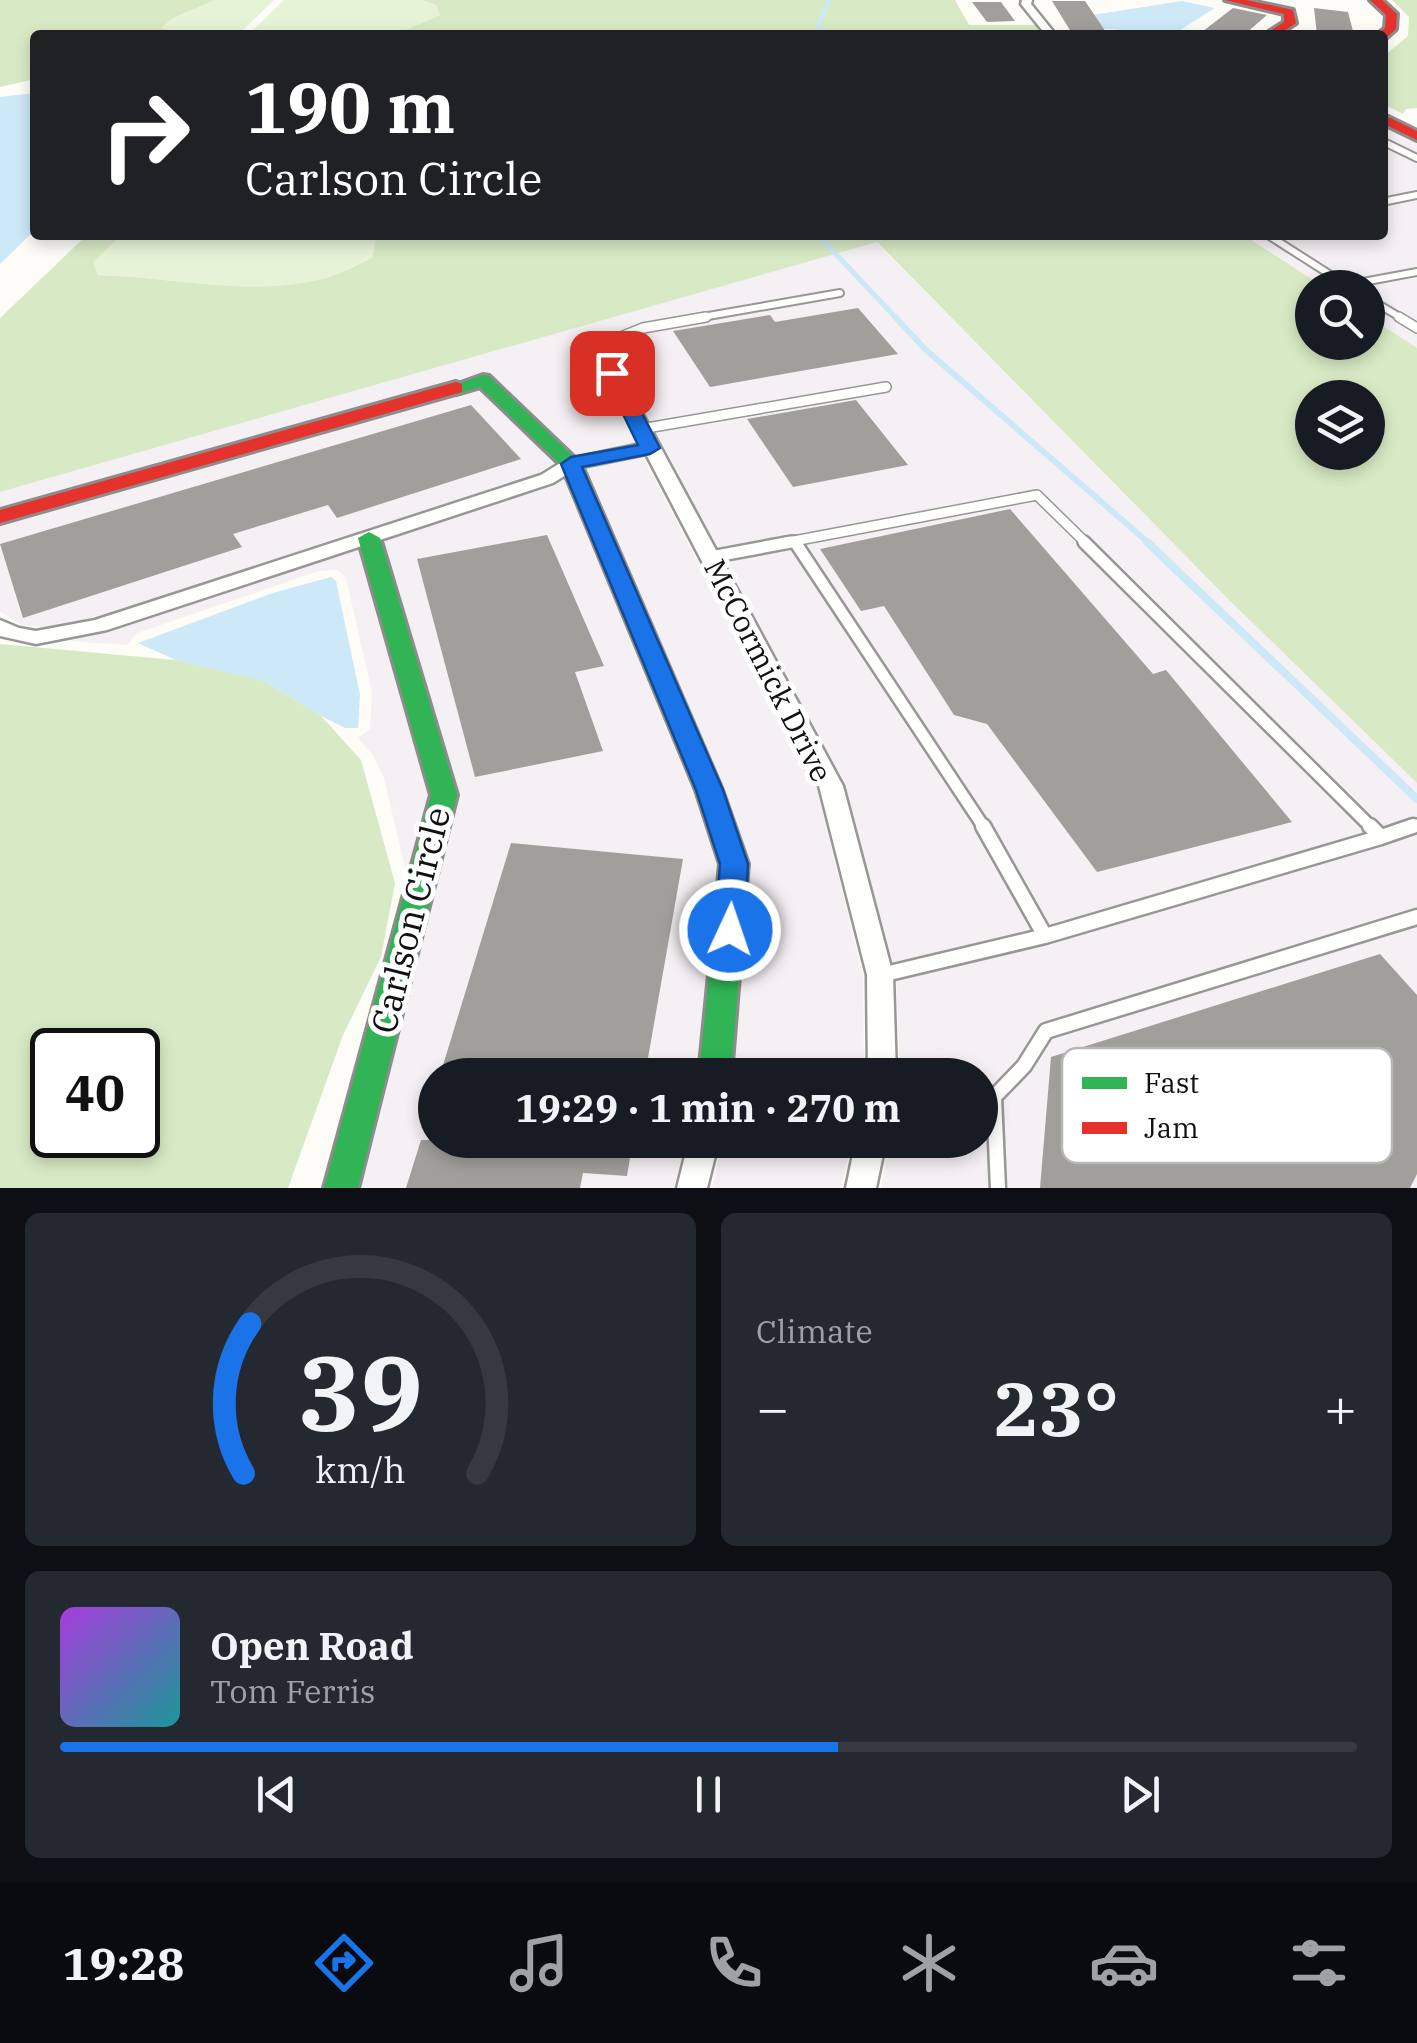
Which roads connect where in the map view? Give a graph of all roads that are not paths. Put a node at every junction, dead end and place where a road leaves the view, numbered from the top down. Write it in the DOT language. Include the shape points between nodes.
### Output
graph roads {
  1 [pos="1028,0"];
  2 [pos="1230,0"];
  3 [pos="1376,0"];
  4 [pos="1047,30"];
  5 [pos="1278,30"];
  6 [pos="1388,31"];
  7 [pos="1388,122"];
  8 [pos="1388,141"];
  9 [pos="1388,141"];
  10 [pos="1416,143"];
  11 [pos="1417,195"];
  12 [pos="1388,201"];
  13 [pos="1276,240"];
  14 [pos="1324,270"];
  15 [pos="1417,272"];
  16 [pos="1385,279"];
  17 [pos="840,293"];
  18 [pos="1385,308"];
  19 [pos="1417,328"];
  20 [pos="598,346"];
  21 [pos="886,387"];
  22 [pos="645,439"];
  23 [pos="571,464"];
  24 [pos="0,517"];
  25 [pos="369,538"];
  26 [pos="794,541"];
  27 [pos="711,557"];
  28 [pos="0,627"];
  29 [pos="1417,826"];
  30 [pos="1381,837"];
  31 [pos="1417,917"];
  32 [pos="1045,936"];
  33 [pos="880,975"];
  34 [pos="716,1058"];
  35 [pos="882,1058"];
  36 [pos="998,1087"];
  37 [pos="700,1158"];
  38 [pos="868,1158"];
  39 [pos="994,1158"];
  40 [pos="341,1188"];
  41 [pos="692,1188"];
  42 [pos="861,1188"];
  43 [pos="998,1188"];
  1 -- 4 [label="street"];
  2 -- 5 [label="street" via="1289,12 1290,23"];
  3 -- 6 [label="street" via="1392,14"];
  7 -- 10 [label="street"];
  8 -- 10 [label="lane"];
  9 -- 10 [label="lane"];
  11 -- 12 [label="lane"];
  13 -- 14 [label="lane"];
  15 -- 16 [label="lane"];
  17 -- 20 [label="lane" via="644,328"];
  18 -- 19 [label="lane"];
  20 -- 22 [label="street, McCormick Drive"];
  21 -- 22 [label="lane"];
  22 -- 23 [label="street"];
  22 -- 27 [label="street, McCormick Drive"];
  23 -- 24 [label="street" via="483,380"];
  23 -- 25 [label="street" via="548,479"];
  23 -- 34 [label="street" via="734,864"];
  25 -- 28 [label="street" via="47,638"];
  25 -- 40 [label="street, Carlson Circle" via="444,795"];
  26 -- 27 [label="lane"];
  26 -- 30 [label="lane" via="1038,495"];
  26 -- 32 [label="lane" via="978,817"];
  27 -- 33 [label="street, McCormick Drive" via="831,786"];
  29 -- 30 [label="lane"];
  30 -- 32 [label="lane"];
  31 -- 36 [label="lane" via="1046,1032 1024,1066"];
  32 -- 33 [label="lane"];
  33 -- 35 [label="street, McCormick Drive"];
  37 -- 41 [label="street"];
  38 -- 42 [label="street"];
  39 -- 43 [label="lane"];
}
